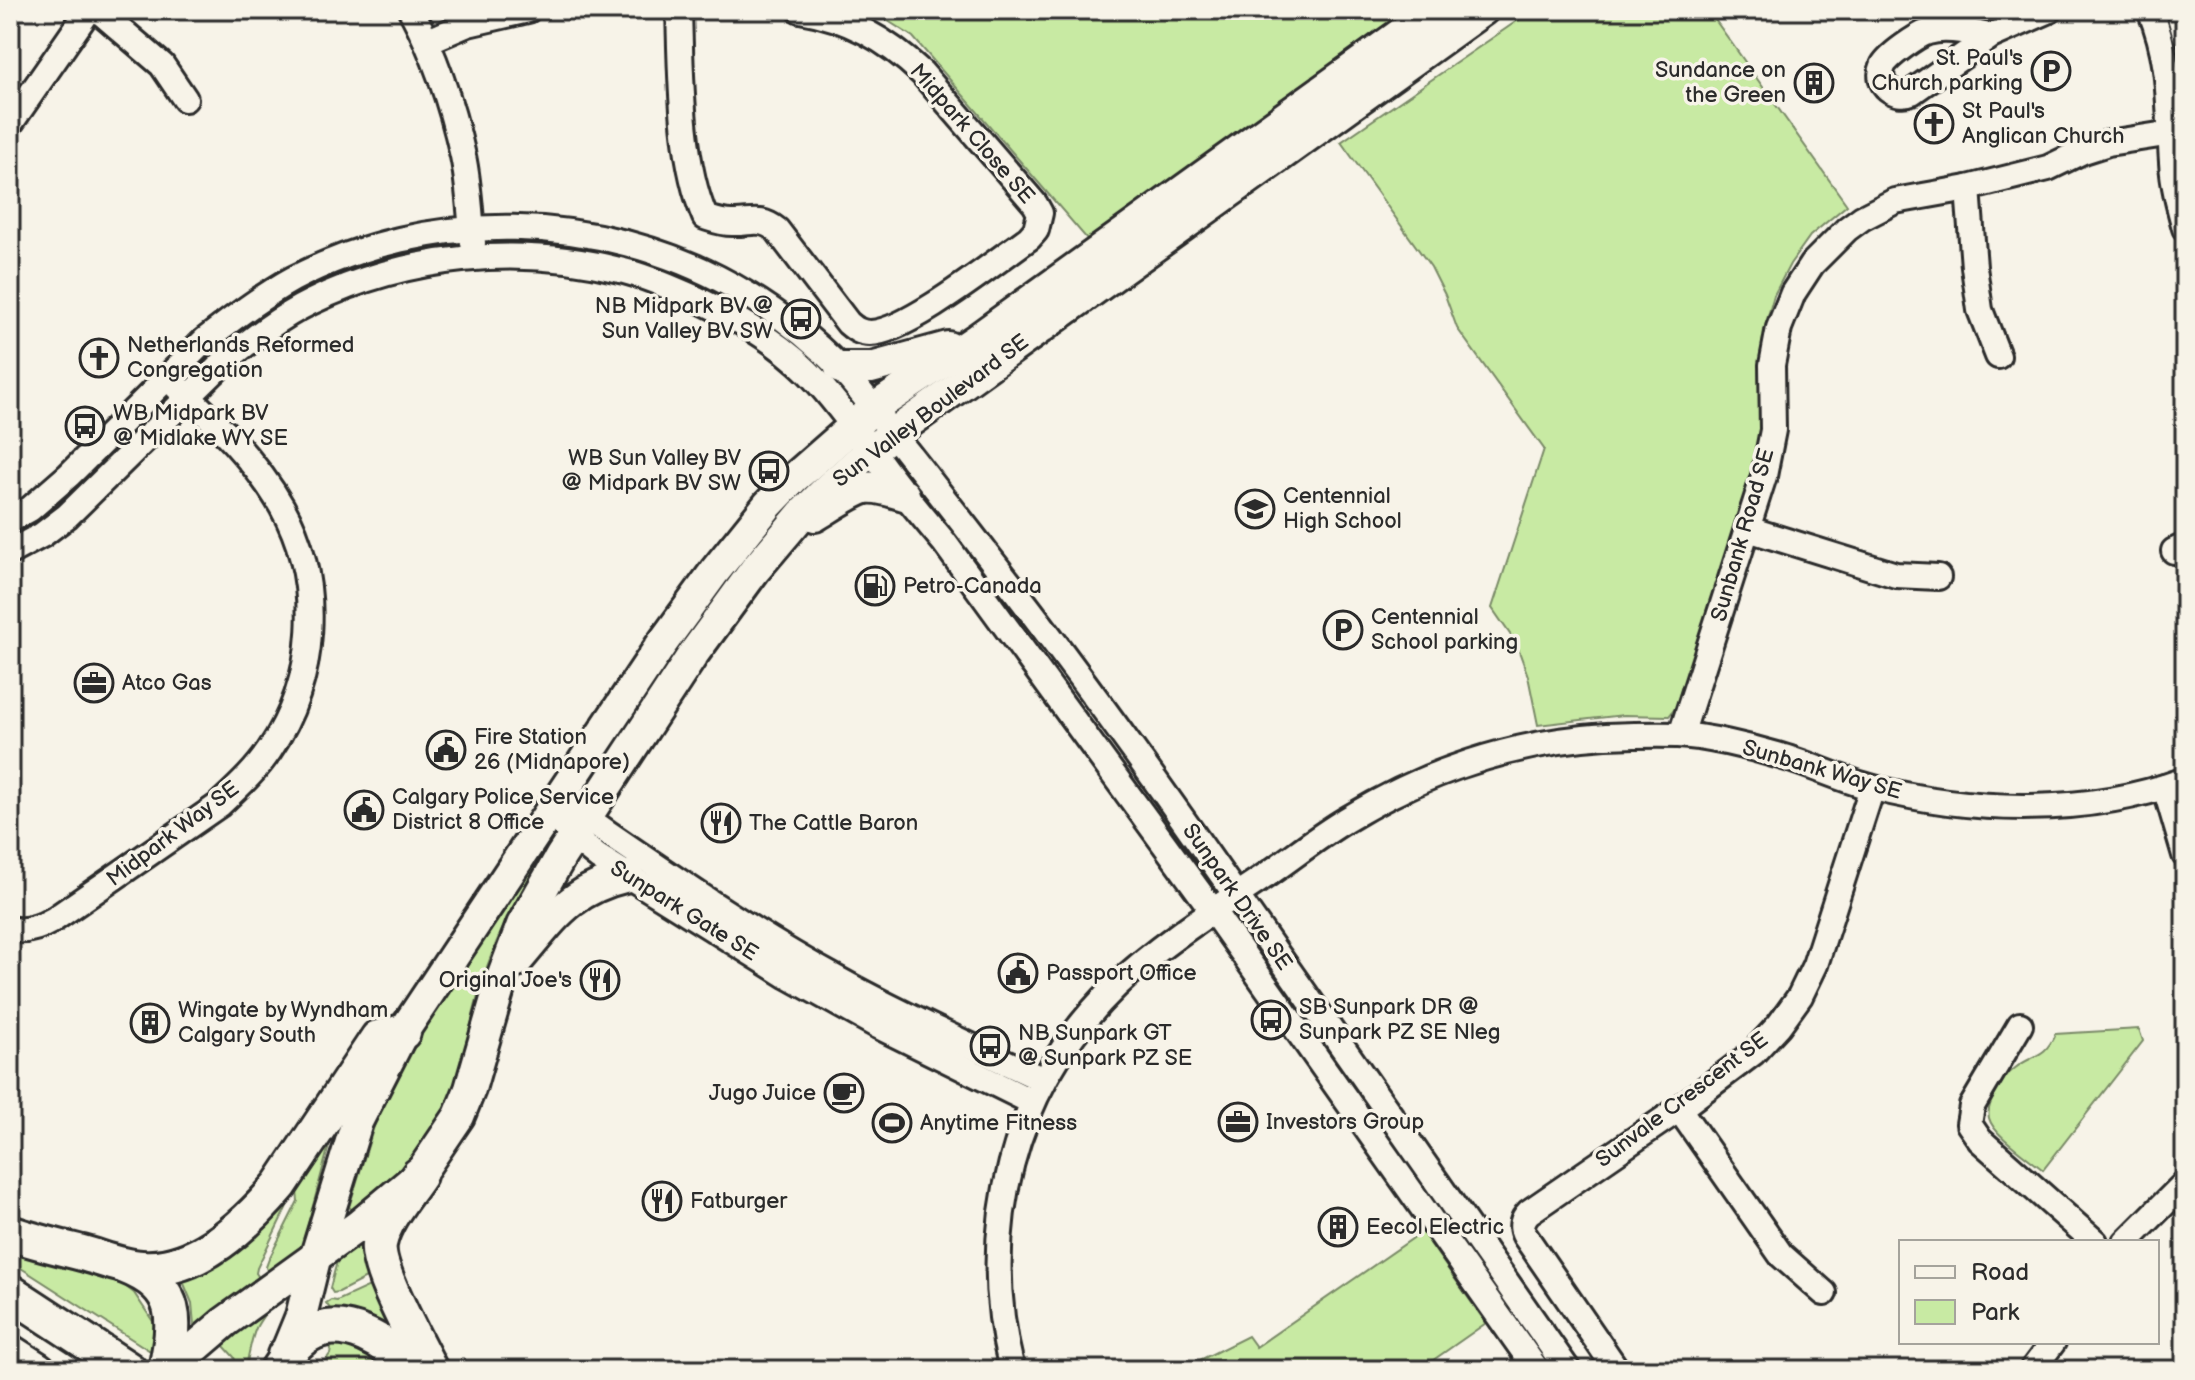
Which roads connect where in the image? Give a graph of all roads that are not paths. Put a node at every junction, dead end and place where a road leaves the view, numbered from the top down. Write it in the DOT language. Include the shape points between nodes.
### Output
graph roads {
  1 [pos="89,10"];
  2 [pos="98,10"];
  3 [pos="411,10"];
  4 [pos="528,10"];
  5 [pos="679,10"];
  6 [pos="800,10"];
  7 [pos="1434,10"];
  8 [pos="1483,10"];
  9 [pos="2050,10"];
  10 [pos="2150,10"];
  11 [pos="2178,10"];
  12 [pos="2185,34"];
  13 [pos="1991,36"];
  14 [pos="428,41"];
  15 [pos="185,99"];
  16 [pos="10,124"];
  17 [pos="2178,132"];
  18 [pos="1968,188"];
  19 [pos="2185,228"];
  20 [pos="471,229"];
  21 [pos="474,257"];
  22 [pos="977,339"];
  23 [pos="1998,356"];
  24 [pos="840,368"];
  25 [pos="167,378"];
  26 [pos="188,397"];
  27 [pos="863,417"];
  28 [pos="882,442"];
  29 [pos="904,495"];
  30 [pos="10,520"];
  31 [pos="1748,529"];
  32 [pos="783,537"];
  33 [pos="10,552"];
  34 [pos="1938,577"];
  35 [pos="1681,735"];
  36 [pos="2175,784"];
  37 [pos="1872,788"];
  38 [pos="551,810"];
  39 [pos="580,827"];
  40 [pos="2185,855"];
  41 [pos="628,876"];
  42 [pos="1236,895"];
  43 [pos="1213,911"];
  44 [pos="10,929"];
  45 [pos="502,978"];
  46 [pos="2020,1025"];
  47 [pos="403,1032"];
  48 [pos="1038,1091"];
  49 [pos="1679,1109"];
  50 [pos="419,1175"];
  51 [pos="2185,1183"];
  52 [pos="10,1233"];
  53 [pos="2093,1240"];
  54 [pos="2128,1240"];
  55 [pos="316,1255"];
  56 [pos="115,1263"];
  57 [pos="10,1292"];
  58 [pos="1824,1293"];
  59 [pos="2052,1344"];
  60 [pos="10,1352"];
  61 [pos="10,1362"];
  62 [pos="280,1363"];
  63 [pos="21,1370"];
  64 [pos="38,1370"];
  65 [pos="129,1370"];
  66 [pos="168,1370"];
  67 [pos="413,1370"];
  68 [pos="430,1370"];
  69 [pos="1012,1370"];
  70 [pos="1537,1370"];
  71 [pos="1568,1370"];
  72 [pos="1617,1370"];
  73 [pos="2032,1370"];
  1 -- 16 [label="street"];
  2 -- 15 [label="street" via="162,65"];
  3 -- 14 [label="street"];
  4 -- 14 [label="street" via="468,24"];
  5 -- 6 [label="street, Midpark Close SE" via="692,181 705,217 769,224 848,323 858,331 879,332 922,312 1029,238 1040,213 903,55 851,23"];
  7 -- 22 [label="main road, Sun Valley Boulevard SE"];
  8 -- 28 [label="main road, Sun Valley Boulevard SE"];
  9 -- 13 [label="street"];
  10 -- 17 [label="street" via="2166,61"];
  11 -- 12 [label="street"];
  14 -- 20 [label="street" via="463,158"];
  17 -- 18 [label="street, Sunbank Road SE" via="2108,143 2048,168"];
  17 -- 19 [label="street" via="2172,164"];
  18 -- 23 [label="street" via="1980,310"];
  18 -- 31 [label="street, Sunbank Road SE" via="1878,209 1833,241 1803,277 1774,346 1773,430"];
  20 -- 21 [label="street"];
  20 -- 24 [label="street" via="585,234 692,266 777,314"];
  20 -- 25 [label="street" via="392,242 292,280 230,320"];
  21 -- 26 [label="street" via="378,275 308,303 248,342"];
  21 -- 27 [label="street" via="593,265 678,291 763,336"];
  22 -- 24 [label="main road" via="871,368"];
  22 -- 27 [label="main road, Sun Valley Boulevard SE"];
  24 -- 27 [label="street"];
  25 -- 26 [label="street, Midpark Way SE"];
  25 -- 30 [label="street" via="60,483"];
  26 -- 33 [label="street" via="67,516"];
  26 -- 44 [label="street, Midpark Way SE" via="259,472 294,532 310,615 299,689 269,751 219,805 53,920 30,930"];
  27 -- 28 [label="street"];
  27 -- 38 [label="main road, Sun Valley Boulevard SE" via="784,488 731,550"];
  28 -- 29 [label="street, Sunpark Drive SE"];
  28 -- 32 [label="main road, Sun Valley Boulevard SE" via="827,489"];
  28 -- 42 [label="street, Sunpark Drive SE" via="1060,647"];
  29 -- 32 [label="main road" via="866,488"];
  29 -- 43 [label="street, Sunpark Drive SE" via="997,612"];
  31 -- 34 [label="street" via="1896,575"];
  31 -- 35 [label="street, Sunbank Road SE"];
  32 -- 39 [label="main road, Sun Valley Boulevard SE" via="694,653"];
  35 -- 37 [label="street, Sunbank Way SE" via="1778,755"];
  35 -- 42 [label="street, Sunbank Way SE" via="1561,741 1454,767 1345,821"];
  36 -- 37 [label="street, Sunbank Way SE" via="2071,804 1995,807"];
  36 -- 40 [label="street"];
  37 -- 49 [label="street, Sunvale Crescent SE" via="1815,965 1800,996 1753,1053"];
  38 -- 39 [label="street, Sunpark Gate SE"];
  38 -- 47 [label="main road, Sun Valley Boulevard SE"];
  39 -- 41 [label="street, Sunpark Gate SE" via="598,857"];
  39 -- 45 [label="main road, Sun Valley Boulevard SE" via="522,925"];
  39 -- 48 [label="street, Sunpark Gate SE"];
  41 -- 45 [label="main road" via="588,889 565,905"];
  41 -- 48 [label="street, Sunpark Gate SE" via="878,1026"];
  42 -- 43 [label="street, Sunbank Way SE"];
  42 -- 71 [label="street, Sunpark Drive SE"];
  43 -- 48 [label="street, Sunbank Way SE" via="1118,984 1077,1028"];
  43 -- 70 [label="street, Sunpark Drive SE"];
  45 -- 50 [label="main road, Sun Valley Boulevard SE" via="459,1116"];
  46 -- 53 [label="street" via="1972,1106 1969,1124 1980,1140"];
  47 -- 55 [label="main road, Sun Valley Boulevard SE" via="357,1122"];
  47 -- 56 [label="highway" via="378,1038 280,1185 244,1224 193,1258 143,1268"];
  48 -- 69 [label="street, Sunbank Way SE" via="1010,1165 1000,1225 998,1290"];
  49 -- 58 [label="street" via="1781,1255"];
  49 -- 72 [label="street, Sunvale Crescent SE" via="1529,1212 1522,1223 1525,1236"];
  50 -- 55 [label="main road, Sun Valley Boulevard SE"];
  50 -- 68 [label="highway" via="385,1226 379,1247 384,1275"];
  51 -- 54 [label="street"];
  52 -- 56 [label="highway"];
  55 -- 62 [label="main road, Sun Valley Boulevard SE" via="301,1316"];
  55 -- 66 [label="main road, Sun Valley Boulevard SE"];
  56 -- 66 [label="highway" via="142,1273 167,1297 174,1329"];
  57 -- 65 [label="highway"];
  59 -- 73 [label="street"];
  60 -- 64 [label="highway"];
  61 -- 63 [label="highway"];
  62 -- 67 [label="highway" via="307,1335 344,1328 376,1340"];
}
